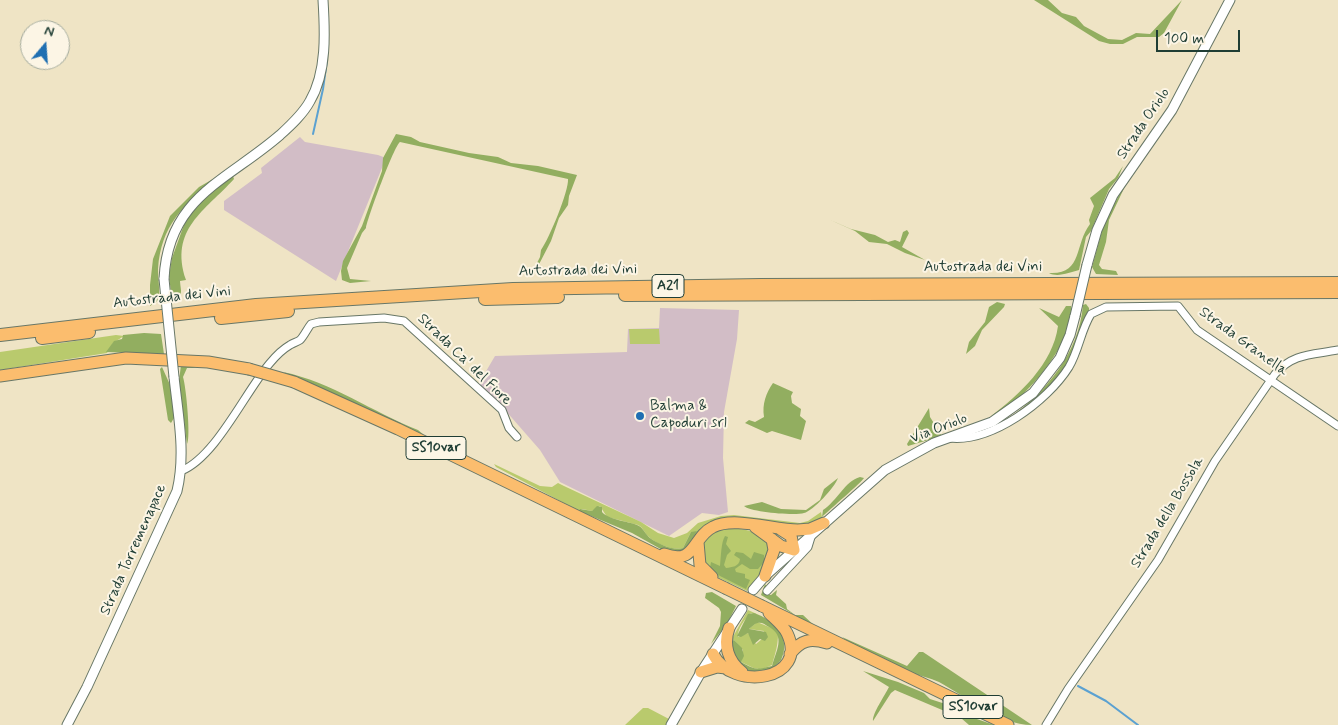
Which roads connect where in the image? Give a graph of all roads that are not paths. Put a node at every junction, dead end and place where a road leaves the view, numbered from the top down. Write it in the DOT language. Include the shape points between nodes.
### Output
graph roads {
  1 [pos="323,0"];
  2 [pos="1230,0"];
  3 [pos="1087,265"];
  4 [pos="1338,283"];
  5 [pos="1338,292"];
  6 [pos="0,335"];
  7 [pos="0,344"];
  8 [pos="1338,350"];
  9 [pos="0,376"];
  10 [pos="1271,380"];
  11 [pos="1338,426"];
  12 [pos="517,437"];
  13 [pos="949,438"];
  14 [pos="182,471"];
  15 [pos="824,523"];
  16 [pos="748,525"];
  17 [pos="779,528"];
  18 [pos="812,533"];
  19 [pos="772,539"];
  20 [pos="698,542"];
  21 [pos="794,550"];
  22 [pos="652,553"];
  23 [pos="765,576"];
  24 [pos="725,588"];
  25 [pos="754,590"];
  26 [pos="767,591"];
  27 [pos="742,609"];
  28 [pos="772,614"];
  29 [pos="729,628"];
  30 [pos="841,644"];
  31 [pos="713,654"];
  32 [pos="790,654"];
  33 [pos="729,664"];
  34 [pos="701,672"];
  35 [pos="67,725"];
  36 [pos="671,725"];
  37 [pos="1008,725"];
  38 [pos="1046,725"];
  1 -- 14 [label="street, Strada Torremenapace, bridge" via="324,47 320,73 310,101 273,141 195,200 171,239 164,279 182,444"];
  2 -- 3 [label="street, Strada Oriolo" via="1172,110 1113,194 1097,230"];
  3 -- 13 [label="street, Via Oriolo, bridge" via="1070,335 1060,358 1033,393 992,422"];
  4 -- 6 [label="highway, Autostrada dei Vini / A21" via="512,289 256,305"];
  5 -- 7 [label="highway, Autostrada dei Vini / A21" via="752,293 513,298 181,321"];
  8 -- 10 [label="street, Strada della Bossola" via="1294,358 1284,364"];
  9 -- 22 [label="highway, SS10var, bridge" via="126,358 208,362 248,369 294,382 338,401"];
  10 -- 11 [label="street, Strada Granella"];
  10 -- 13 [label="street, Strada Granella" via="1197,330 1178,306 1106,307 1091,314 1070,365 1036,404 975,437"];
  10 -- 38 [label="street, Strada della Bossola" via="1214,461 1158,560"];
  12 -- 14 [label="street, Strada Ca' del Fiore" via="509,428 502,410 404,322 384,318 319,322 310,324 299,341 271,361 232,420 196,463"];
  13 -- 15 [label="street, Via Oriolo" via="913,452 885,470"];
  14 -- 35 [label="street, Strada Torremenapace" via="177,491"];
  15 -- 17 [label="highway" via="803,530"];
  15 -- 18 [label="street, Via Oriolo"];
  16 -- 17 [label="highway"];
  16 -- 19 [label="highway" via="759,528"];
  16 -- 20 [label="highway" via="728,523 714,526"];
  17 -- 21 [label="highway" via="792,536"];
  18 -- 21 [label="street, Via Oriolo"];
  18 -- 26 [label="street" via="808,547"];
  19 -- 21 [label="highway" via="784,548"];
  19 -- 23 [label="highway" via="774,550"];
  20 -- 22 [label="highway" via="690,553 680,557"];
  20 -- 24 [label="highway" via="702,568"];
  21 -- 23 [label="street, Via Oriolo"];
  22 -- 24 [label="highway, SS10var"];
  23 -- 25 [label="street, Via Oriolo"];
  24 -- 28 [label="highway, SS10var, bridge"];
  27 -- 29 [label="street"];
  28 -- 30 [label="highway, SS10var"];
  28 -- 32 [label="highway" via="787,633"];
  29 -- 31 [label="street"];
  29 -- 33 [label="highway" via="726,641"];
  30 -- 32 [label="highway" via="834,646 806,640"];
  30 -- 37 [label="highway, SS10var"];
  31 -- 33 [label="highway"];
  31 -- 34 [label="street"];
  32 -- 33 [label="highway" via="783,668 770,676 748,676"];
  33 -- 34 [label="highway"];
  34 -- 36 [label="street"];
}
